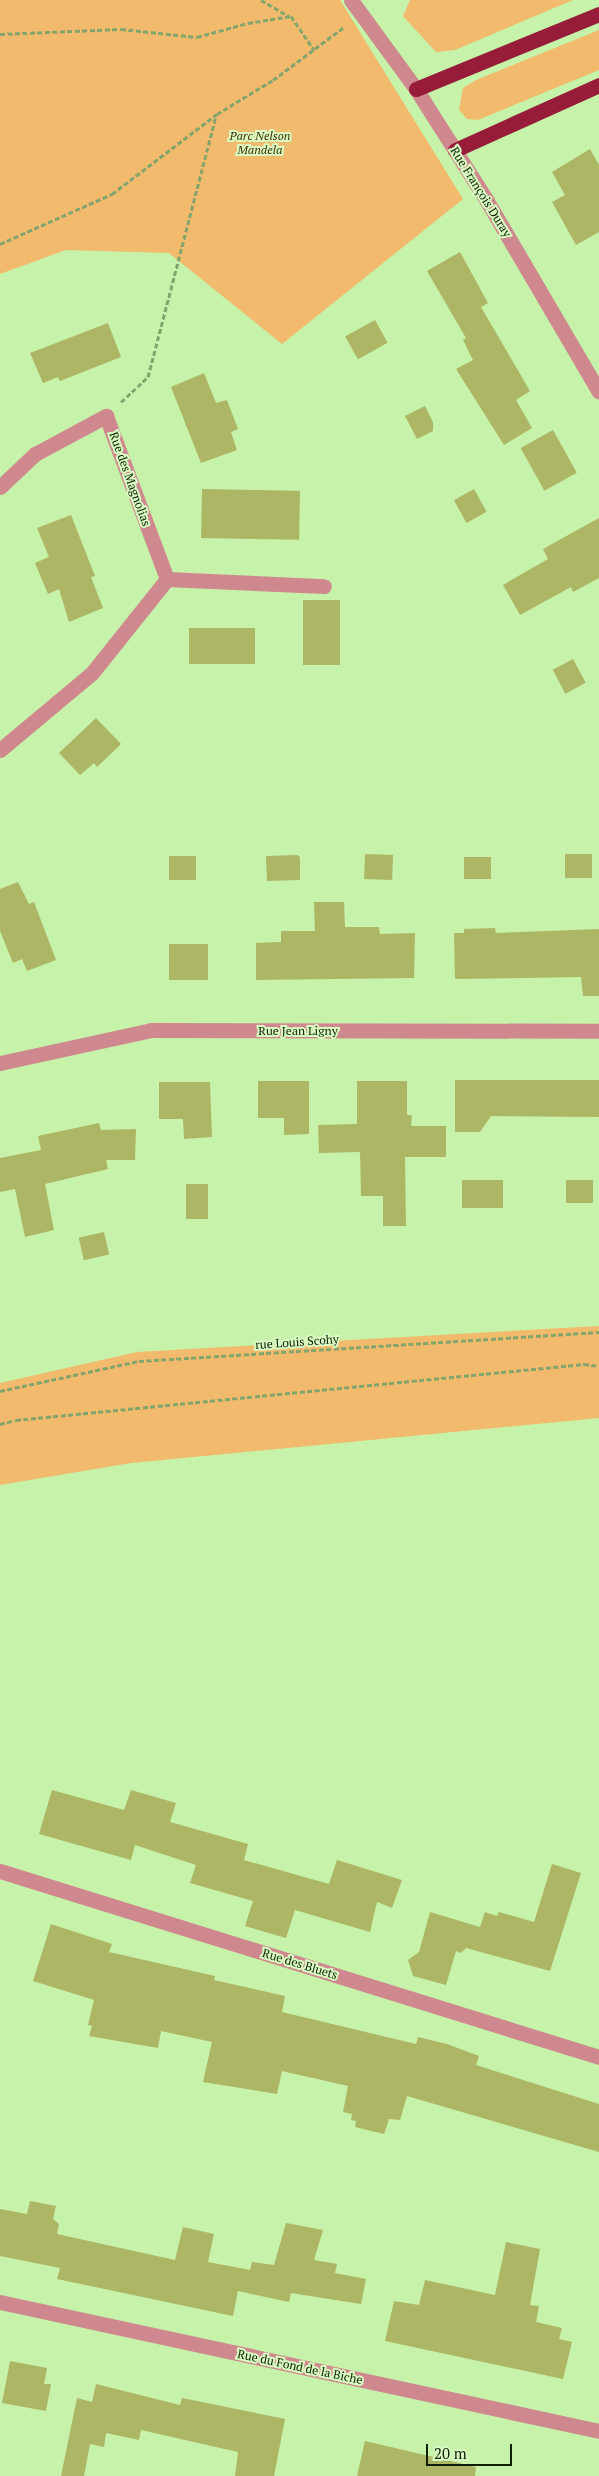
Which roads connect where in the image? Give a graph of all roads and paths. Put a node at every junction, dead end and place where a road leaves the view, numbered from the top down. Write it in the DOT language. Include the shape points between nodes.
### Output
graph roads {
  1 [pos="261,0"];
  2 [pos="351,0"];
  3 [pos="599,14"];
  4 [pos="359,15"];
  5 [pos="290,16"];
  6 [pos="0,34"];
  7 [pos="314,50"];
  8 [pos="599,85"];
  9 [pos="416,89"];
  10 [pos="216,114"];
  11 [pos="455,150"];
  12 [pos="0,244"];
  13 [pos="599,392"];
  14 [pos="106,416"];
  15 [pos="0,487"];
  16 [pos="167,579"];
  17 [pos="324,586"];
  18 [pos="0,750"];
  19 [pos="599,1031"];
  20 [pos="0,1064"];
  21 [pos="599,1332"];
  22 [pos="599,1366"];
  23 [pos="0,1391"];
  24 [pos="0,1424"];
  25 [pos="0,1871"];
  26 [pos="599,2057"];
  27 [pos="0,2302"];
  28 [pos="599,2431"];
  1 -- 5 [label="path"];
  2 -- 4 [label="street, Rue François Duray"];
  3 -- 9 [label="highway"];
  4 -- 7 [label="path"];
  4 -- 9 [label="street, Rue François Duray"];
  5 -- 6 [label="path" via="197,37 121,29"];
  5 -- 7 [label="path"];
  7 -- 10 [label="path" via="274,80"];
  8 -- 11 [label="highway"];
  9 -- 11 [label="street, Rue François Duray"];
  10 -- 12 [label="path" via="112,194"];
  10 -- 14 [label="path" via="148,377"];
  11 -- 13 [label="street, Rue François Duray"];
  14 -- 15 [label="street, Rue des Magnolias" via="35,454"];
  14 -- 16 [label="street, Rue des Magnolias"];
  16 -- 17 [label="street"];
  16 -- 18 [label="street" via="92,673"];
  19 -- 20 [label="street, Rue Jean Ligny" via="151,1030"];
  21 -- 23 [label="path, rue Louis Scohy" via="140,1361"];
  22 -- 24 [label="path" via="564,1366"];
  25 -- 26 [label="street, Rue des Bluets"];
  27 -- 28 [label="street, Rue du Fond de la Biche"];
}
